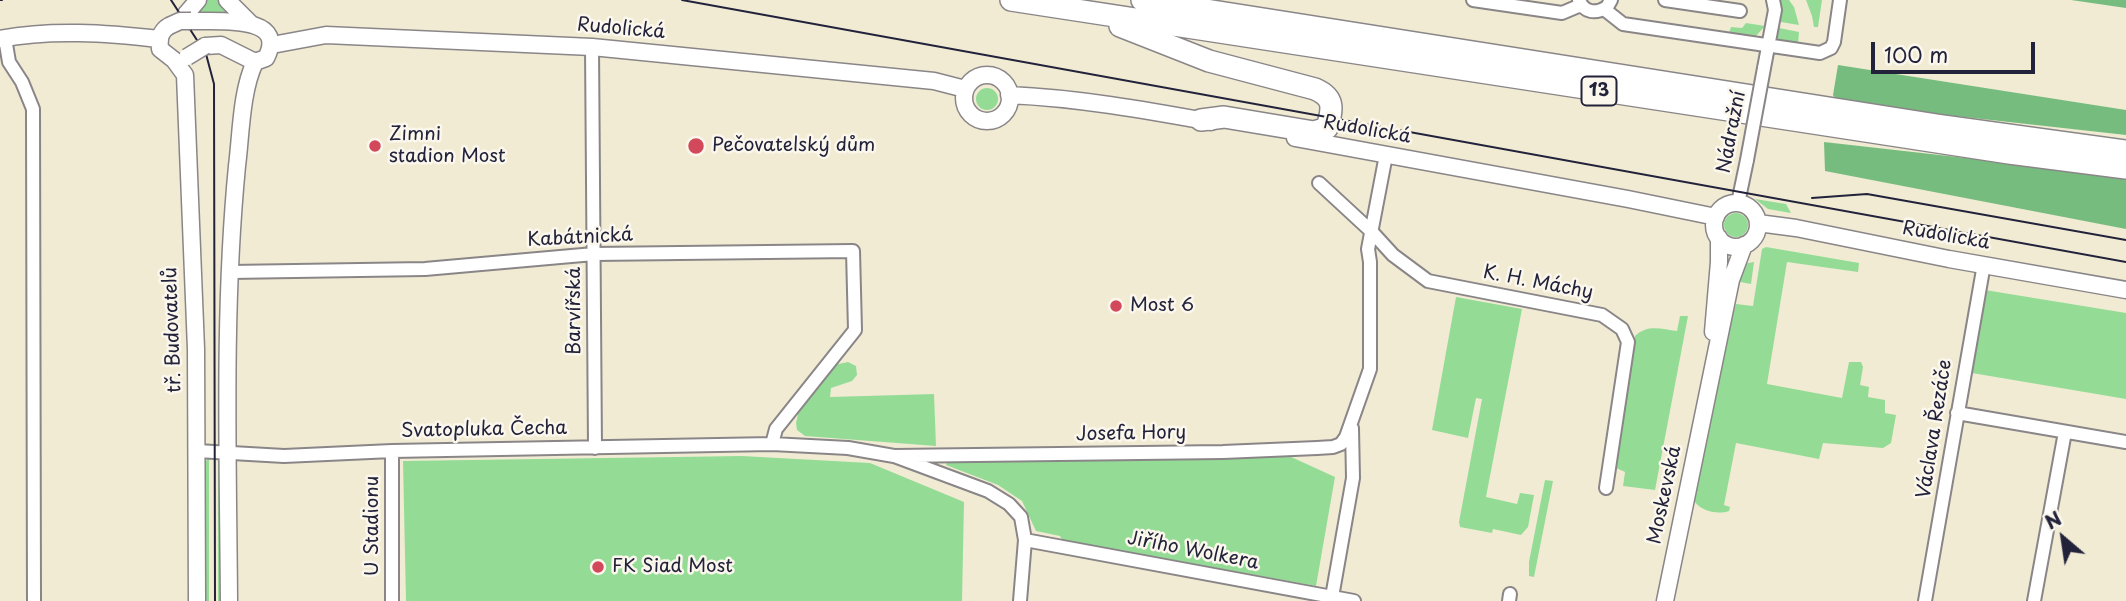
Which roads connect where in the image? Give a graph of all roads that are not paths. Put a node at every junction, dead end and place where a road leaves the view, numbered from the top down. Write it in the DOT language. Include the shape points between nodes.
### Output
graph roads {
  1 [pos="198,0"];
  2 [pos="226,0"];
  3 [pos="1011,0"];
  4 [pos="1142,0"];
  5 [pos="1472,0"];
  6 [pos="1665,0"];
  7 [pos="1773,0"];
  8 [pos="1840,0"];
  9 [pos="1580,2"];
  10 [pos="1607,5"];
  11 [pos="1072,10"];
  12 [pos="1740,11"];
  13 [pos="250,23"];
  14 [pos="177,24"];
  15 [pos="2,39"];
  16 [pos="272,45"];
  17 [pos="1768,46"];
  18 [pos="592,47"];
  19 [pos="181,58"];
  20 [pos="255,62"];
  21 [pos="965,89"];
  22 [pos="1009,95"];
  23 [pos="1200,120"];
  24 [pos="2126,151"];
  25 [pos="1386,155"];
  26 [pos="2126,168"];
  27 [pos="1319,184"];
  28 [pos="1738,203"];
  29 [pos="1716,217"];
  30 [pos="1758,223"];
  31 [pos="1372,232"];
  32 [pos="1719,238"];
  33 [pos="1744,245"];
  34 [pos="594,254"];
  35 [pos="1984,264"];
  36 [pos="230,272"];
  37 [pos="2126,290"];
  38 [pos="1706,397"];
  39 [pos="1957,413"];
  40 [pos="1352,421"];
  41 [pos="2065,432"];
  42 [pos="2126,442"];
  43 [pos="772,444"];
  44 [pos="595,448"];
  45 [pos="197,451"];
  46 [pos="392,451"];
  47 [pos="228,454"];
  48 [pos="894,456"];
  49 [pos="1606,488"];
  50 [pos="1026,540"];
  51 [pos="1332,597"];
  52 [pos="34,601"];
  53 [pos="197,601"];
  54 [pos="229,601"];
  55 [pos="393,601"];
  56 [pos="1020,601"];
  57 [pos="1354,601"];
  58 [pos="1665,601"];
  59 [pos="1925,601"];
  60 [pos="2034,601"];
  1 -- 14 [label="street"];
  2 -- 13 [label="street"];
  3 -- 11 [label="highway, 13"];
  4 -- 24 [label="highway, 13"];
  5 -- 9 [label="street" via="1562,13"];
  6 -- 12 [label="street"];
  7 -- 17 [label="street, Nádražní"];
  8 -- 17 [label="street" via="1834,42 1825,52"];
  9 -- 10 [label="street" via="1592,12"];
  10 -- 17 [label="street" via="1623,24"];
  11 -- 23 [label="highway" via="1209,61 1315,89 1325,93 1332,111 1327,128 1314,132 1224,117"];
  11 -- 26 [label="highway, 13"];
  13 -- 14 [label="street"];
  13 -- 16 [label="street" via="270,36"];
  14 -- 15 [label="street" via="123,35 45,34"];
  14 -- 19 [label="street, tř. Budovatelů" via="160,49"];
  15 -- 52 [label="street" via="33,109"];
  16 -- 18 [label="street, Rudolická" via="326,35"];
  16 -- 20 [label="street" via="266,58"];
  17 -- 28 [label="street, Nádražní, bridge"];
  18 -- 21 [label="street, Rudolická" via="934,81"];
  18 -- 34 [label="street, Barvířská"];
  19 -- 20 [label="street, bridge" via="205,46 221,45"];
  19 -- 45 [label="street, tř. Budovatelů"];
  20 -- 36 [label="street" via="240,144"];
  21 -- 22 [label="street" via="975,78 990,75 1003,82"];
  21 -- 22 [label="street" via="967,110 985,121 1004,113"];
  22 -- 23 [label="street, Rudolická"];
  23 -- 25 [label="street, Rudolická"];
  25 -- 29 [label="street, Rudolická"];
  25 -- 31 [label="street, Josefa Hory"];
  27 -- 31 [label="street, K. H. Máchy"];
  28 -- 29 [label="street" via="1725,206"];
  28 -- 30 [label="street" via="1749,208"];
  29 -- 32 [label="street"];
  30 -- 33 [label="street" via="1755,236"];
  30 -- 35 [label="street, Rudolická"];
  31 -- 40 [label="street, Josefa Hory" via="1368,249 1370,369"];
  31 -- 49 [label="street, K. H. Máchy" via="1427,281 1602,315 1622,329 1628,342"];
  32 -- 33 [label="street" via="1731,246"];
  32 -- 38 [label="street, Moskevská"];
  33 -- 38 [label="street, Moskevská" via="1731,280"];
  34 -- 36 [label="street, Kabátnická" via="425,269"];
  34 -- 43 [label="street, Kabátnická" via="853,251 855,330 776,429"];
  34 -- 44 [label="street, Barvířská"];
  35 -- 37 [label="street, Rudolická"];
  35 -- 39 [label="street, Václava Řezáče"];
  36 -- 47 [label="street"];
  38 -- 58 [label="street, Moskevská"];
  39 -- 41 [label="street"];
  39 -- 59 [label="street, Václava Řezáče"];
  40 -- 48 [label="street, Josefa Hory" via="1341,444 1325,447"];
  40 -- 51 [label="street, Josefa Hory" via="1353,478"];
  41 -- 42 [label="street"];
  41 -- 60 [label="street"];
  43 -- 44 [label="street, Svatopluka Čecha"];
  43 -- 48 [label="street, Svatopluka Čecha"];
  44 -- 46 [label="street, Svatopluka Čecha"];
  45 -- 47 [label="street, Svatopluka Čecha"];
  45 -- 53 [label="street, tř. Budovatelů"];
  46 -- 47 [label="street, Svatopluka Čecha"];
  46 -- 55 [label="street, U Stadionu"];
  47 -- 54 [label="street"];
  48 -- 50 [label="street, Svatopluka Čecha" via="988,491 1009,504 1021,517"];
  50 -- 51 [label="street, Jiřího Wolkera"];
  50 -- 56 [label="street"];
  51 -- 57 [label="street, Jiřího Wolkera"];
}
